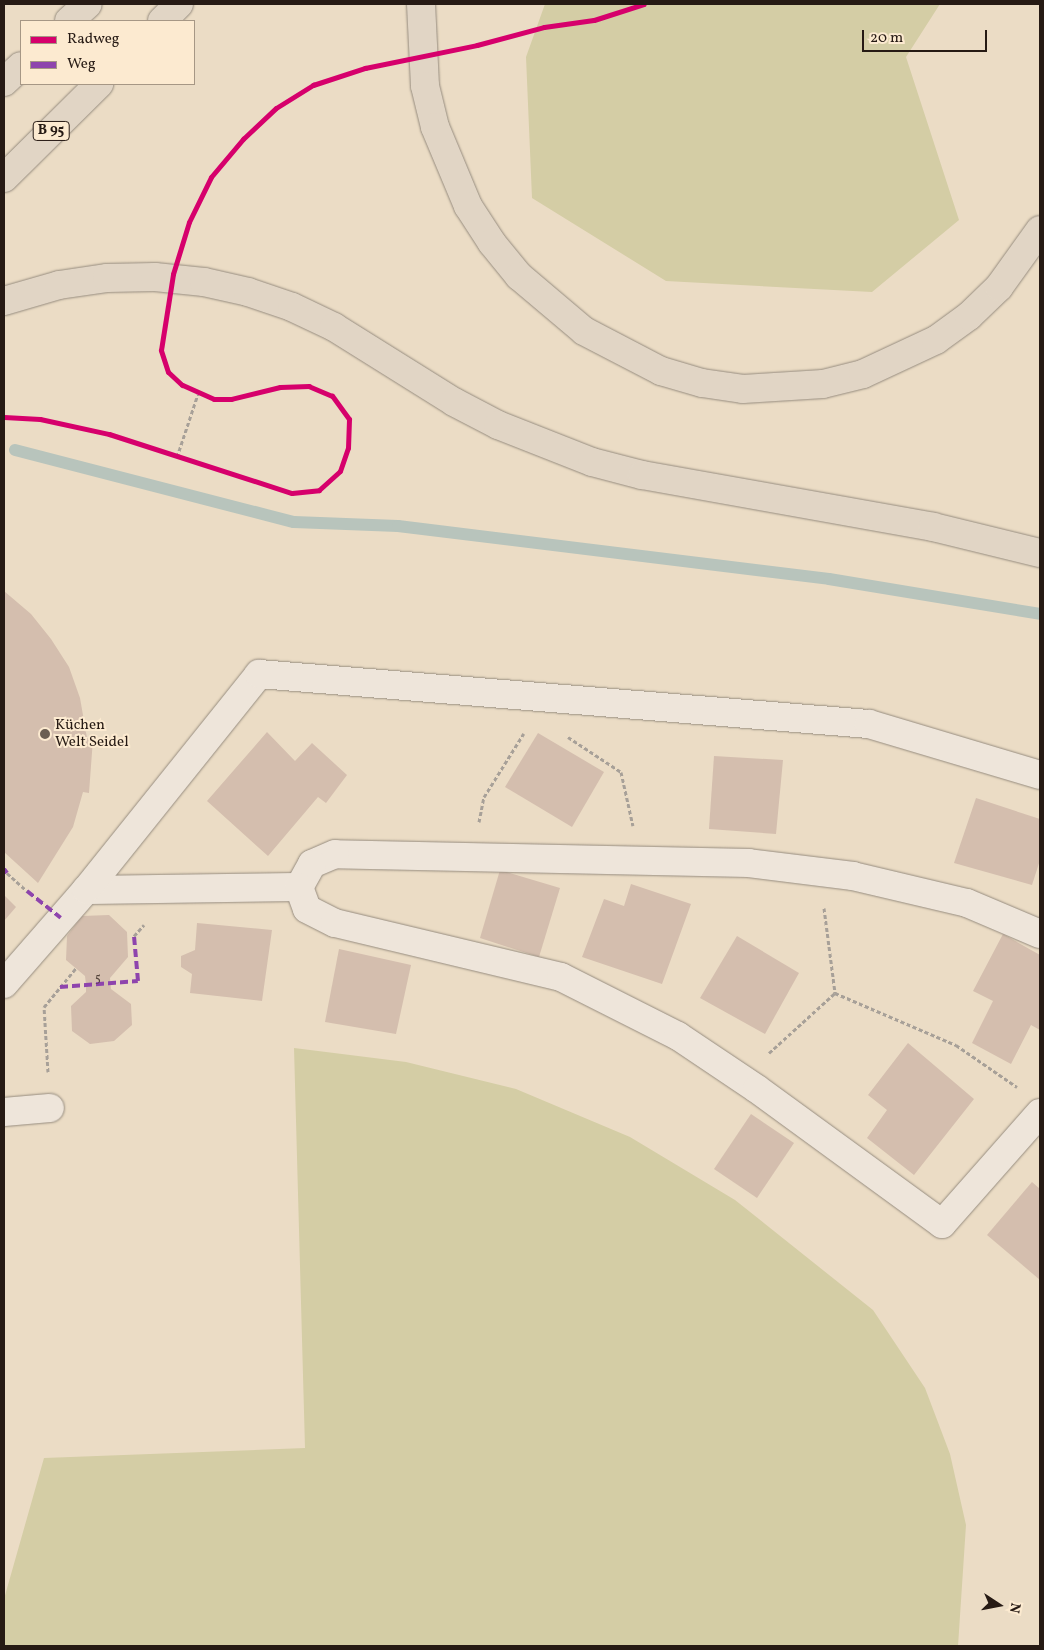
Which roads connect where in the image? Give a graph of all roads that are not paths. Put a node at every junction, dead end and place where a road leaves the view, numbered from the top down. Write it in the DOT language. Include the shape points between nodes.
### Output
graph roads {
  1 [pos="88,4"];
  2 [pos="180,4"];
  3 [pos="421,4"];
  4 [pos="70,20"];
  5 [pos="163,20"];
  6 [pos="20,67"];
  7 [pos="4,82"];
  8 [pos="98,85"];
  9 [pos="4,178"];
  10 [pos="1040,230"];
  11 [pos="4,301"];
  12 [pos="1040,553"];
  13 [pos="1040,775"];
  14 [pos="299,887"];
  15 [pos="86,890"];
  16 [pos="1040,934"];
  17 [pos="4,984"];
  18 [pos="1033,1103"];
  19 [pos="50,1108"];
  20 [pos="4,1112"];
  1 -- 4 [label="highway"];
  2 -- 5 [label="highway"];
  3 -- 10 [label="highway" via="425,86 435,127 450,168 487,235 519,276 550,306 584,332 661,371 702,383 742,389 824,384 863,374 936,340 969,316 999,287"];
  6 -- 7 [label="highway"];
  8 -- 9 [label="highway, B 95"];
  11 -- 12 [label="highway" via="59,285 107,278 165,278 204,282 248,292 292,307 334,327 498,426 592,462 933,527"];
  13 -- 15 [label="lane" via="869,724 259,674"];
  14 -- 15 [label="lane"];
  14 -- 16 [label="lane" via="312,864 335,854 749,863 853,876 967,903"];
  14 -- 18 [label="lane" via="307,909 335,923 561,976 678,1036 942,1224"];
  15 -- 17 [label="lane"];
  19 -- 20 [label="lane"];
}
